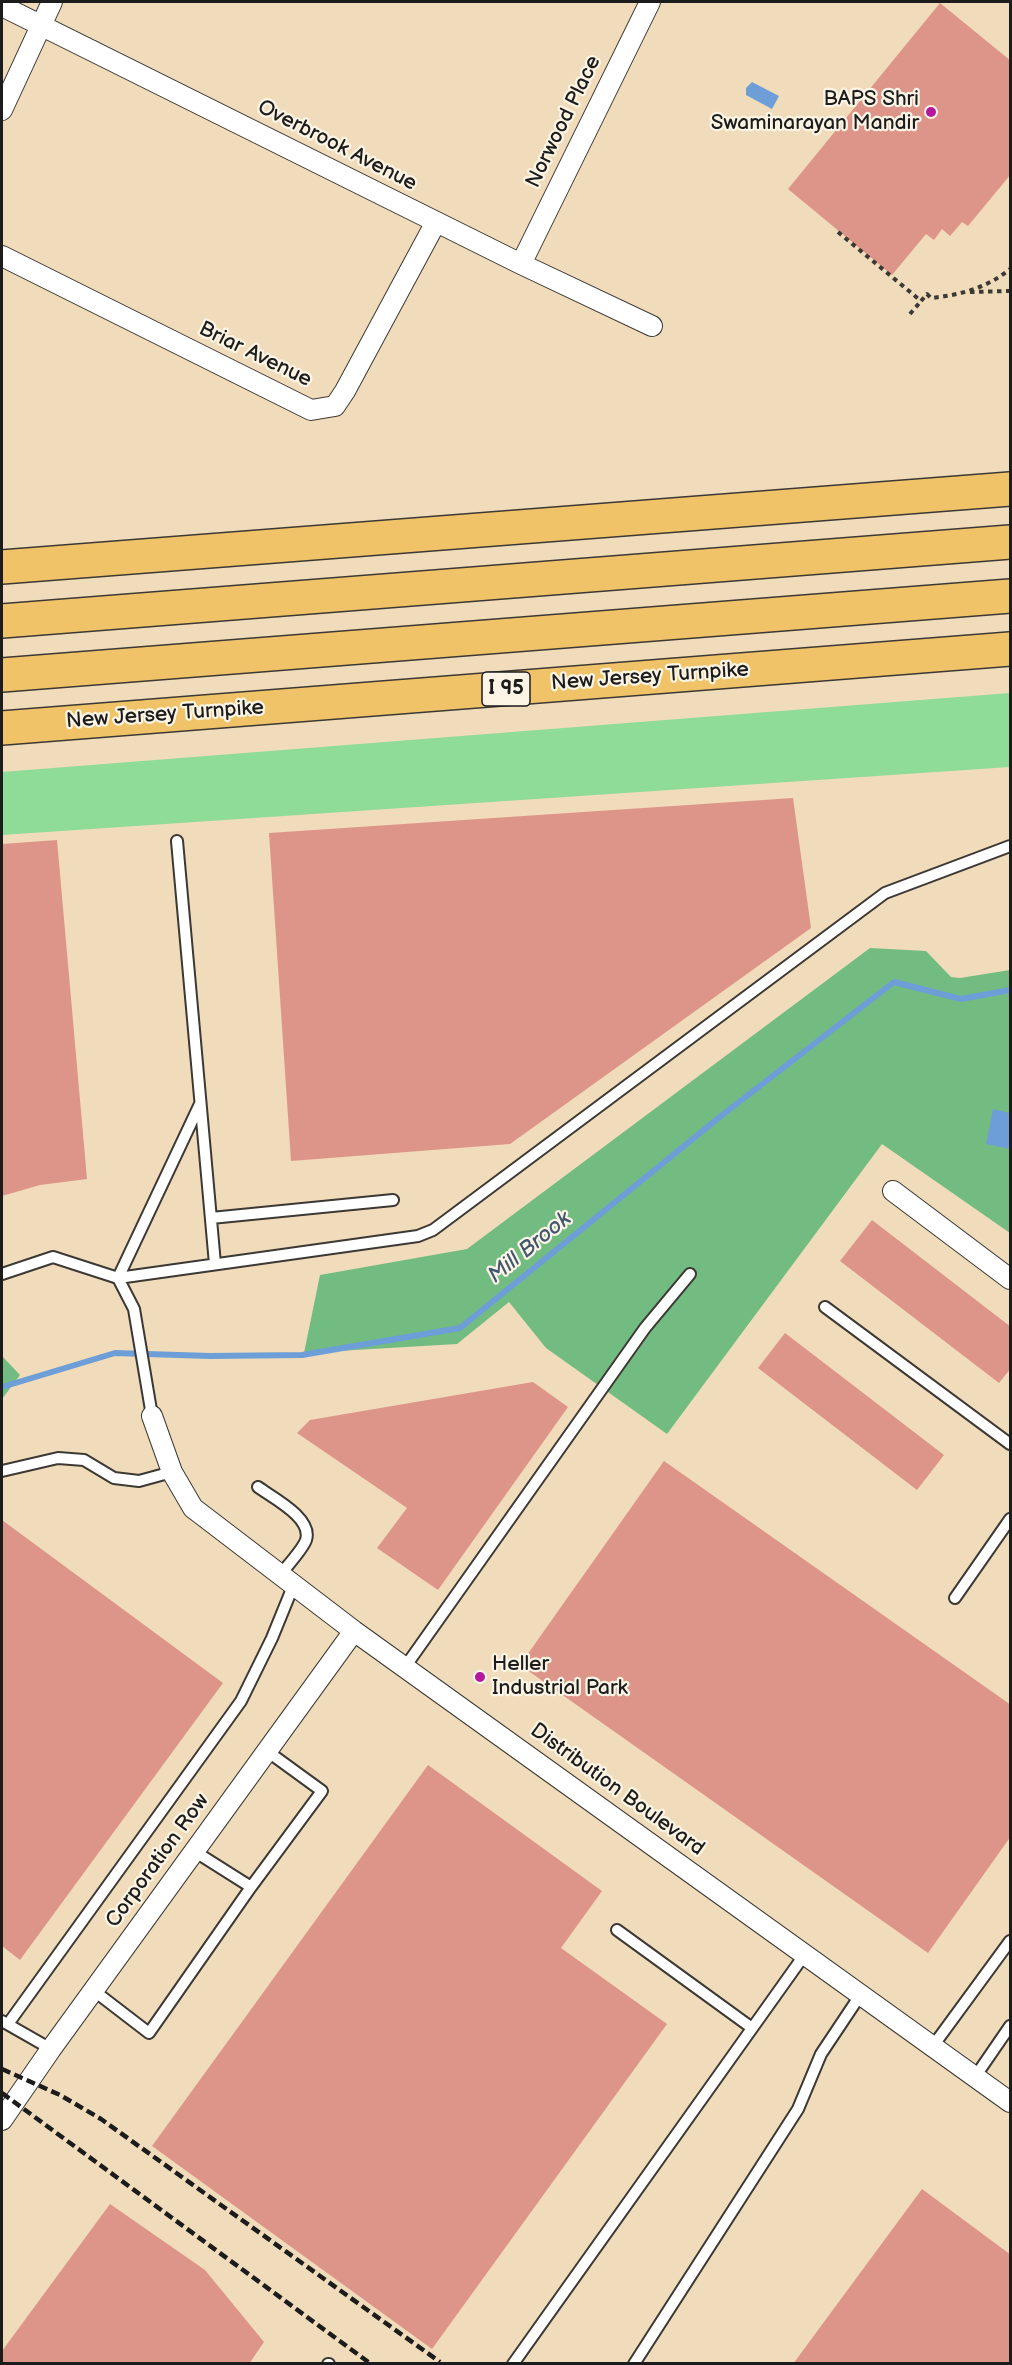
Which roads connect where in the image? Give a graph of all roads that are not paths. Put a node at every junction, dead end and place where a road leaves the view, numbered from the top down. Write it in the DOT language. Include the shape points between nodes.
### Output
graph roads {
  1 [pos="52,2"];
  2 [pos="650,2"];
  3 [pos="2,6"];
  4 [pos="41,24"];
  5 [pos="2,110"];
  6 [pos="436,222"];
  7 [pos="2,256"];
  8 [pos="521,264"];
  9 [pos="652,326"];
  10 [pos="1011,489"];
  11 [pos="1011,542"];
  12 [pos="2,567"];
  13 [pos="1011,596"];
  14 [pos="2,621"];
  15 [pos="1011,649"];
  16 [pos="2,675"];
  17 [pos="2,728"];
  18 [pos="177,841"];
  19 [pos="1011,846"];
  20 [pos="201,1102"];
  21 [pos="893,1191"];
  22 [pos="393,1200"];
  23 [pos="211,1218"];
  24 [pos="215,1264"];
  25 [pos="2,1274"];
  26 [pos="690,1274"];
  27 [pos="118,1278"];
  28 [pos="1011,1279"];
  29 [pos="825,1307"];
  30 [pos="152,1416"];
  31 [pos="1011,1444"];
  32 [pos="2,1471"];
  33 [pos="172,1472"];
  34 [pos="258,1487"];
  35 [pos="1011,1519"];
  36 [pos="287,1579"];
  37 [pos="955,1598"];
  38 [pos="354,1630"];
  39 [pos="405,1667"];
  40 [pos="267,1751"];
  41 [pos="194,1851"];
  42 [pos="251,1887"];
  43 [pos="617,1930"];
  44 [pos="1011,1941"];
  45 [pos="805,1954"];
  46 [pos="93,1990"];
  47 [pos="861,1994"];
  48 [pos="5,2022"];
  49 [pos="752,2028"];
  50 [pos="1010,2029"];
  51 [pos="933,2046"];
  52 [pos="51,2049"];
  53 [pos="975,2077"];
  54 [pos="1011,2102"];
  55 [pos="2,2120"];
  56 [pos="513,2364"];
  57 [pos="634,2364"];
  1 -- 4 [label="street"];
  2 -- 8 [label="street, Norwood Place"];
  3 -- 4 [label="street, Overbrook Avenue"];
  4 -- 5 [label="street"];
  4 -- 6 [label="street, Overbrook Avenue"];
  6 -- 7 [label="street, Briar Avenue" via="345,392 335,406 311,410"];
  6 -- 8 [label="street, Overbrook Avenue"];
  8 -- 9 [label="street, Overbrook Avenue"];
  10 -- 12 [label="highway"];
  11 -- 14 [label="highway"];
  13 -- 16 [label="highway"];
  15 -- 17 [label="highway, New Jersey Turnpike / I 95"];
  18 -- 20 [label="lane"];
  19 -- 24 [label="lane" via="885,893 434,1230 418,1236"];
  20 -- 23 [label="lane"];
  20 -- 27 [label="lane"];
  21 -- 28 [label="street"];
  22 -- 23 [label="lane"];
  23 -- 24 [label="lane"];
  24 -- 27 [label="lane"];
  25 -- 27 [label="lane" via="52,1257"];
  26 -- 39 [label="lane" via="645,1328"];
  27 -- 30 [label="lane" via="134,1309"];
  29 -- 31 [label="lane"];
  30 -- 33 [label="street, Distribution Boulevard"];
  32 -- 33 [label="lane" via="58,1458 84,1460 114,1478 139,1481"];
  33 -- 36 [label="street, Distribution Boulevard" via="193,1508"];
  34 -- 36 [label="lane" via="299,1516 306,1530 306,1541"];
  35 -- 37 [label="lane"];
  36 -- 38 [label="street, Distribution Boulevard"];
  36 -- 48 [label="lane" via="272,1638 241,1701"];
  38 -- 39 [label="street, Distribution Boulevard"];
  38 -- 40 [label="street, Corporation Row"];
  39 -- 45 [label="street, Distribution Boulevard"];
  40 -- 41 [label="street, Corporation Row"];
  40 -- 42 [label="lane" via="322,1791"];
  41 -- 42 [label="lane"];
  41 -- 46 [label="street, Corporation Row"];
  42 -- 46 [label="lane" via="149,2033"];
  43 -- 49 [label="lane"];
  44 -- 51 [label="lane"];
  45 -- 47 [label="street, Distribution Boulevard"];
  45 -- 49 [label="lane"];
  46 -- 52 [label="street, Corporation Row"];
  47 -- 51 [label="street, Distribution Boulevard"];
  47 -- 57 [label="lane" via="821,2054 798,2109"];
  48 -- 52 [label="lane"];
  49 -- 56 [label="lane"];
  50 -- 53 [label="lane"];
  51 -- 53 [label="street, Distribution Boulevard"];
  52 -- 55 [label="street, Corporation Row"];
  53 -- 54 [label="street, Distribution Boulevard"];
}
